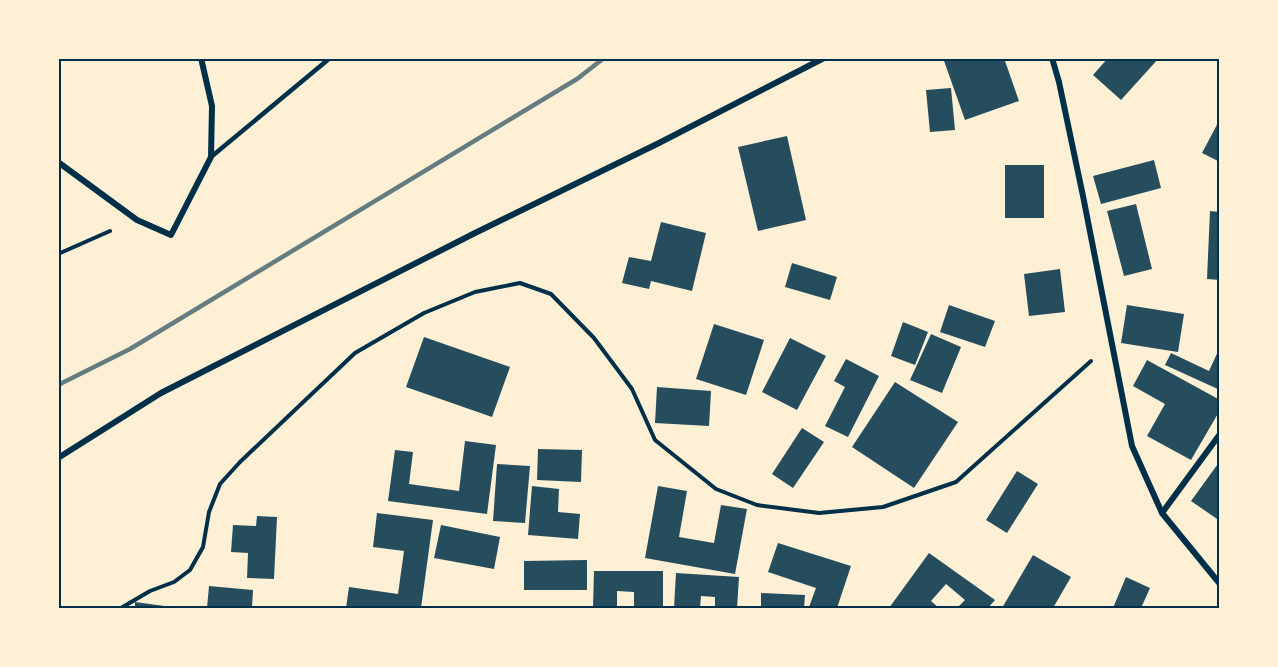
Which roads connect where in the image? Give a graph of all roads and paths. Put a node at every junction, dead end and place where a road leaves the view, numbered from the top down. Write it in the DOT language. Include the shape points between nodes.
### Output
graph roads {
  1 [pos="201,58"];
  2 [pos="330,58"];
  3 [pos="824,58"];
  4 [pos="1052,58"];
  5 [pos="211,157"];
  6 [pos="58,162"];
  7 [pos="138,220"];
  8 [pos="58,254"];
  9 [pos="1112,343"];
  10 [pos="1220,434"];
  11 [pos="58,459"];
  12 [pos="1162,513"];
  13 [pos="1220,584"];
  14 [pos="121,609"];
  1 -- 5 [label="street" via="212,106"];
  2 -- 5 [label="lane"];
  3 -- 11 [label="street" via="161,393"];
  4 -- 9 [label="street"];
  5 -- 7 [label="street" via="171,235"];
  6 -- 7 [label="street"];
  7 -- 8 [label="path"];
  9 -- 12 [label="street" via="1132,446"];
  9 -- 14 [label="path" via="956,482 883,507 819,513 757,505 716,489 655,440 632,389 594,338 551,294 520,283 475,292 424,313 355,353 220,484 209,512 203,547 190,570"];
  10 -- 12 [label="street"];
  12 -- 13 [label="street"];
}
